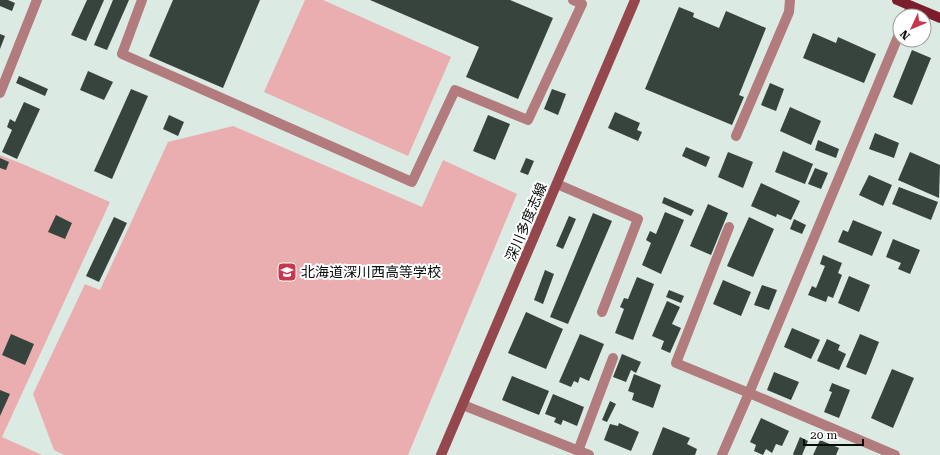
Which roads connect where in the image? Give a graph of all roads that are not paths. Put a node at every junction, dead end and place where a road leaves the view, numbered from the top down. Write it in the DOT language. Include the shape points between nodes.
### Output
graph roads {
  1 [pos="37,0"];
  2 [pos="142,0"];
  3 [pos="573,0"];
  4 [pos="635,0"];
  5 [pos="790,0"];
  6 [pos="897,0"];
  7 [pos="911,6"];
  8 [pos="940,18"];
  9 [pos="893,48"];
  10 [pos="0,93"];
  11 [pos="736,136"];
  12 [pos="557,184"];
  13 [pos="730,227"];
  14 [pos="602,312"];
  15 [pos="613,358"];
  16 [pos="749,393"];
  17 [pos="463,405"];
  18 [pos="578,451"];
  19 [pos="441,455"];
  20 [pos="589,455"];
  21 [pos="722,455"];
  22 [pos="895,455"];
  1 -- 10 [label="street"];
  2 -- 3 [label="street" via="122,54 412,182 455,90 528,120 582,4"];
  4 -- 12 [label="main road, 深川多度志線"];
  5 -- 11 [label="street" via="789,12"];
  6 -- 7 [label="main road"];
  7 -- 8 [label="main road"];
  9 -- 16 [label="street"];
  12 -- 14 [label="street" via="638,219"];
  12 -- 17 [label="main road, 深川多度志線"];
  13 -- 16 [label="street" via="676,363"];
  15 -- 18 [label="street"];
  16 -- 21 [label="street"];
  16 -- 22 [label="street"];
  17 -- 18 [label="street"];
  17 -- 19 [label="main road, 深川多度志線"];
  18 -- 20 [label="street"];
}
